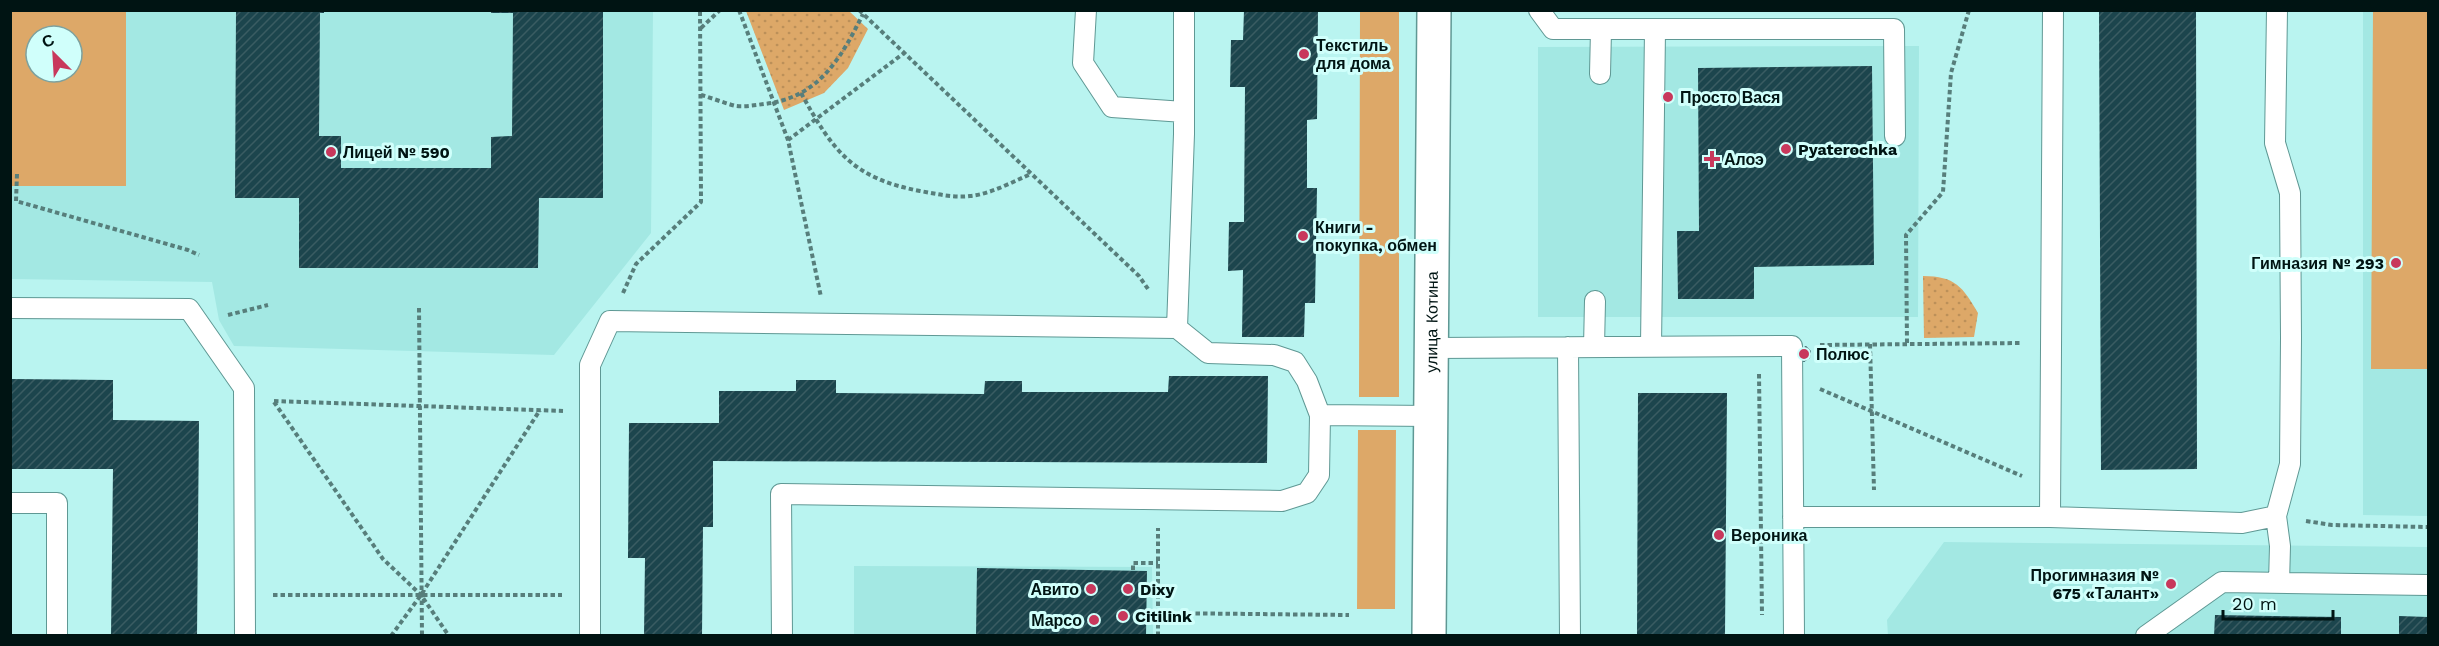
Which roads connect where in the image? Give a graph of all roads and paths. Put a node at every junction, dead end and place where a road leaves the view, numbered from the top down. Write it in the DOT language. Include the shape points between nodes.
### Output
graph roads {
  1 [pos="700,10"];
  2 [pos="720,10"];
  3 [pos="739,10"];
  4 [pos="859,10"];
  5 [pos="1086,10"];
  6 [pos="1184,10"];
  7 [pos="1434,10"];
  8 [pos="1539,10"];
  9 [pos="1969,10"];
  10 [pos="2052,10"];
  11 [pos="2277,10"];
  12 [pos="863,14"];
  13 [pos="700,28"];
  14 [pos="1601,30"];
  15 [pos="1654,30"];
  16 [pos="904,54"];
  17 [pos="1600,74"];
  18 [pos="801,93"];
  19 [pos="701,95"];
  20 [pos="774,103"];
  21 [pos="1184,112"];
  22 [pos="816,119"];
  23 [pos="1894,136"];
  24 [pos="788,140"];
  25 [pos="17,174"];
  26 [pos="1031,174"];
  27 [pos="198,255"];
  28 [pos="1595,301"];
  29 [pos="268,305"];
  30 [pos="10,308"];
  31 [pos="419,308"];
  32 [pos="610,321"];
  33 [pos="198,322"];
  34 [pos="827,324"];
  35 [pos="1177,328"];
  36 [pos="1907,343"];
  37 [pos="2050,343"];
  38 [pos="1870,344"];
  39 [pos="1594,346"];
  40 [pos="1651,346"];
  41 [pos="1758,346"];
  42 [pos="1792,346"];
  43 [pos="1568,347"];
  44 [pos="1432,348"];
  45 [pos="1792,376"];
  46 [pos="265,396"];
  47 [pos="273,400"];
  48 [pos="420,406"];
  49 [pos="540,410"];
  50 [pos="552,411"];
  51 [pos="1872,411"];
  52 [pos="1320,416"];
  53 [pos="1431,416"];
  54 [pos="2050,488"];
  55 [pos="1158,499"];
  56 [pos="10,503"];
  57 [pos="2276,516"];
  58 [pos="1793,517"];
  59 [pos="1875,517"];
  60 [pos="2050,517"];
  61 [pos="2428,527"];
  62 [pos="1158,563"];
  63 [pos="1133,570"];
  64 [pos="2279,583"];
  65 [pos="2428,585"];
  66 [pos="264,595"];
  67 [pos="421,595"];
  68 [pos="553,595"];
  69 [pos="1158,613"];
  70 [pos="1349,615"];
  71 [pos="1762,624"];
  72 [pos="57,636"];
  73 [pos="245,636"];
  74 [pos="391,636"];
  75 [pos="422,636"];
  76 [pos="449,636"];
  77 [pos="590,636"];
  78 [pos="782,636"];
  79 [pos="1158,636"];
  80 [pos="1429,636"];
  81 [pos="1570,636"];
  82 [pos="1794,636"];
  83 [pos="2146,636"];
  1 -- 13 [label="path"];
  2 -- 13 [label="path"];
  3 -- 20 [label="path"];
  4 -- 12 [label="path"];
  5 -- 21 [label="lane" via="1083,63 1112,107"];
  6 -- 21 [label="lane"];
  7 -- 44 [label="street, улица Котина"];
  8 -- 14 [label="lane" via="1553,29"];
  9 -- 36 [label="path" via="1951,73 1943,192 1906,235"];
  10 -- 37 [label="lane"];
  11 -- 57 [label="lane" via="2275,143 2290,193 2291,350 2290,464"];
  12 -- 16 [label="path"];
  12 -- 18 [label="path" via="845,51 827,75"];
  13 -- 19 [label="path"];
  14 -- 15 [label="lane"];
  14 -- 17 [label="lane"];
  15 -- 23 [label="lane" via="1894,29"];
  15 -- 40 [label="lane"];
  16 -- 22 [label="path"];
  16 -- 26 [label="path"];
  18 -- 20 [label="path"];
  18 -- 22 [label="path"];
  19 -- 20 [label="path" via="739,106"];
  19 -- 32 [label="path" via="701,202 636,264"];
  20 -- 24 [label="path"];
  21 -- 35 [label="lane"];
  22 -- 24 [label="path"];
  22 -- 26 [label="path" via="837,151 856,168 881,181 911,189 948,197 972,196"];
  24 -- 34 [label="path"];
  25 -- 27 [label="path" via="16,201"];
  26 -- 35 [label="path" via="1139,276"];
  28 -- 39 [label="lane"];
  29 -- 33 [label="path"];
  30 -- 33 [label="lane" via="189,309"];
  31 -- 48 [label="path"];
  32 -- 34 [label="lane"];
  32 -- 77 [label="lane" via="590,365"];
  33 -- 73 [label="lane" via="244,388"];
  34 -- 35 [label="lane"];
  35 -- 52 [label="lane" via="1208,353 1274,355 1295,363 1307,381"];
  36 -- 37 [label="path"];
  36 -- 38 [label="path"];
  37 -- 54 [label="lane"];
  38 -- 42 [label="path"];
  38 -- 51 [label="path"];
  39 -- 40 [label="lane"];
  39 -- 43 [label="lane"];
  40 -- 41 [label="lane"];
  41 -- 42 [label="lane"];
  41 -- 71 [label="path"];
  42 -- 45 [label="lane"];
  43 -- 44 [label="lane"];
  43 -- 81 [label="lane"];
  44 -- 53 [label="street, улица Котина"];
  45 -- 51 [label="path"];
  45 -- 58 [label="lane"];
  46 -- 47 [label="path"];
  47 -- 48 [label="path"];
  47 -- 67 [label="path" via="383,559"];
  48 -- 49 [label="path"];
  48 -- 67 [label="path"];
  49 -- 50 [label="path"];
  49 -- 67 [label="path"];
  51 -- 54 [label="path"];
  51 -- 59 [label="path"];
  52 -- 53 [label="lane"];
  52 -- 55 [label="lane" via="1319,475 1307,494 1282,501"];
  53 -- 80 [label="street, улица Котина"];
  54 -- 60 [label="lane"];
  55 -- 62 [label="path"];
  55 -- 78 [label="lane" via="781,494"];
  56 -- 72 [label="lane" via="57,503"];
  57 -- 60 [label="lane" via="2242,523"];
  57 -- 61 [label="path" via="2332,525"];
  57 -- 64 [label="lane"];
  58 -- 59 [label="lane"];
  58 -- 82 [label="lane"];
  59 -- 60 [label="lane"];
  62 -- 63 [label="path" via="1133,563"];
  62 -- 69 [label="path"];
  64 -- 65 [label="lane"];
  64 -- 83 [label="lane" via="2222,582"];
  66 -- 67 [label="path"];
  67 -- 68 [label="path"];
  67 -- 74 [label="path"];
  67 -- 75 [label="path"];
  67 -- 76 [label="path"];
  69 -- 70 [label="path"];
  69 -- 79 [label="path"];
}
